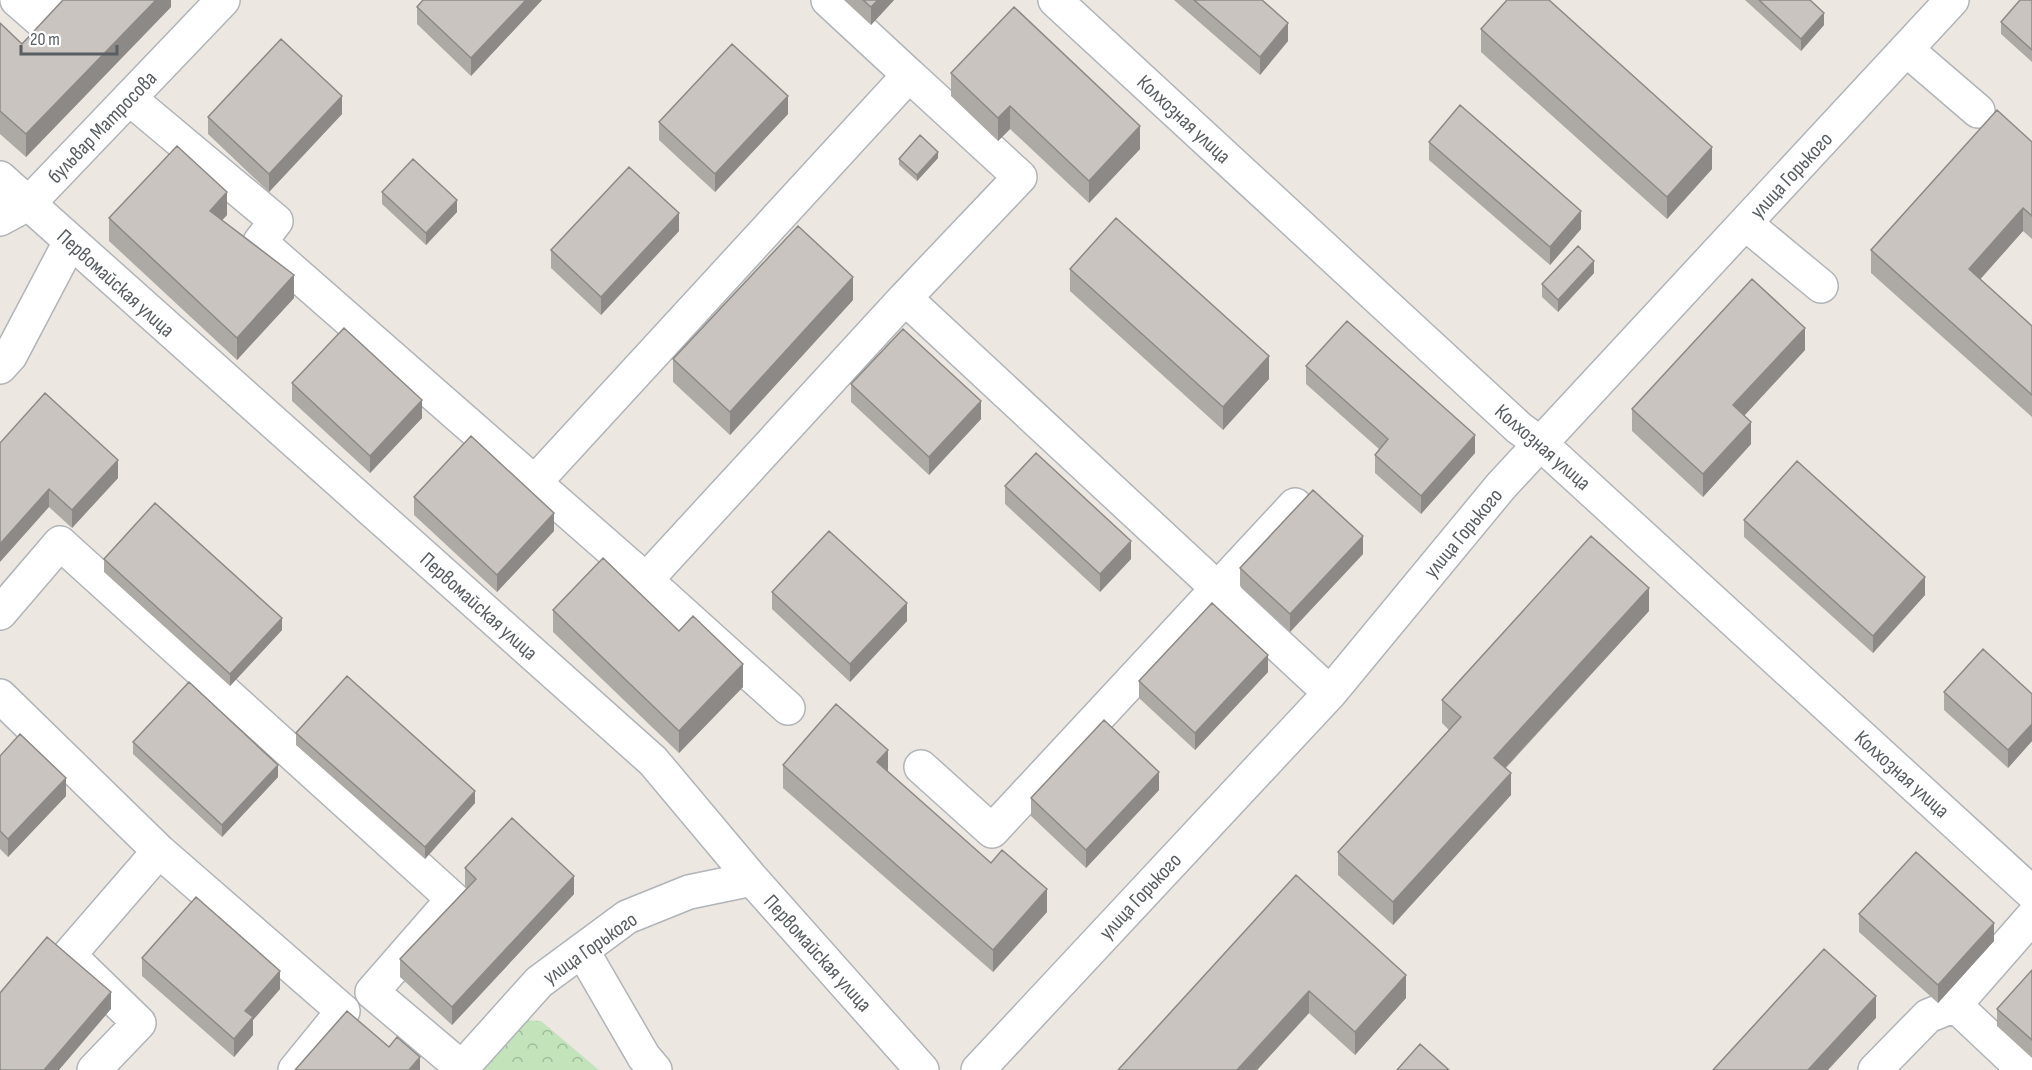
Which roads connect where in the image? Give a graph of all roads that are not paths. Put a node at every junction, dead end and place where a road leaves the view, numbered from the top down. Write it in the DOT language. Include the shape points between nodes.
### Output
graph roads {
  1 [pos="17,0"];
  2 [pos="58,0"];
  3 [pos="223,0"];
  4 [pos="828,0"];
  5 [pos="1055,0"];
  6 [pos="1935,6"];
  7 [pos="1907,50"];
  8 [pos="909,75"];
  9 [pos="129,98"];
  10 [pos="1978,111"];
  11 [pos="0,178"];
  12 [pos="28,204"];
  13 [pos="0,219"];
  14 [pos="1746,224"];
  15 [pos="70,242"];
  16 [pos="1821,286"];
  17 [pos="905,298"];
  18 [pos="0,367"];
  19 [pos="1541,444"];
  20 [pos="535,482"];
  21 [pos="1295,505"];
  22 [pos="646,580"];
  23 [pos="1216,587"];
  24 [pos="0,613"];
  25 [pos="1330,693"];
  26 [pos="0,696"];
  27 [pos="788,708"];
  28 [pos="921,767"];
  29 [pos="159,851"];
  30 [pos="752,879"];
  31 [pos="2032,892"];
  32 [pos="2032,917"];
  33 [pos="582,950"];
  34 [pos="372,992"];
  35 [pos="1955,1005"];
  36 [pos="343,1011"];
  37 [pos="461,1069"];
  38 [pos="94,1070"];
  39 [pos="295,1070"];
  40 [pos="655,1070"];
  41 [pos="922,1070"];
  42 [pos="978,1070"];
  43 [pos="1875,1070"];
  44 [pos="2024,1070"];
  1 -- 2 [label="street" via="40,20"];
  3 -- 9 [label="street, бульвар Матросова"];
  4 -- 8 [label="street"];
  5 -- 19 [label="street, Колхозная улица" via="1519,428"];
  6 -- 7 [label="street, улица Горького"];
  7 -- 10 [label="street"];
  7 -- 14 [label="street, улица Горького"];
  8 -- 17 [label="street" via="1020,177"];
  8 -- 20 [label="street"];
  9 -- 12 [label="street, бульвар Матросова"];
  9 -- 20 [label="street" via="276,221 260,242"];
  11 -- 12 [label="street, Первомайская улица"];
  12 -- 13 [label="street, бульвар Матросова"];
  12 -- 15 [label="street, Первомайская улица"];
  14 -- 16 [label="street"];
  14 -- 19 [label="street, улица Горького"];
  15 -- 18 [label="street" via="10,356"];
  15 -- 30 [label="street, Первомайская улица" via="653,761"];
  17 -- 22 [label="street"];
  17 -- 23 [label="street"];
  19 -- 25 [label="street, улица Горького" via="1501,486"];
  19 -- 31 [label="street, Колхозная улица"];
  20 -- 22 [label="street"];
  21 -- 23 [label="street"];
  22 -- 27 [label="street"];
  23 -- 25 [label="street"];
  23 -- 28 [label="street" via="992,831"];
  24 -- 34 [label="street" via="60,543 453,899"];
  25 -- 42 [label="street, улица Горького"];
  26 -- 29 [label="street"];
  29 -- 36 [label="street"];
  29 -- 38 [label="street" via="69,955 139,1023"];
  30 -- 33 [label="street, улица Горького" via="689,892 627,917"];
  30 -- 41 [label="street, Первомайская улица"];
  32 -- 35 [label="street"];
  33 -- 37 [label="street, улица Горького" via="539,982"];
  33 -- 40 [label="street"];
  34 -- 36 [label="street"];
  34 -- 37 [label="street"];
  35 -- 43 [label="street" via="1928,1017"];
  35 -- 44 [label="street"];
  36 -- 39 [label="street"];
}
